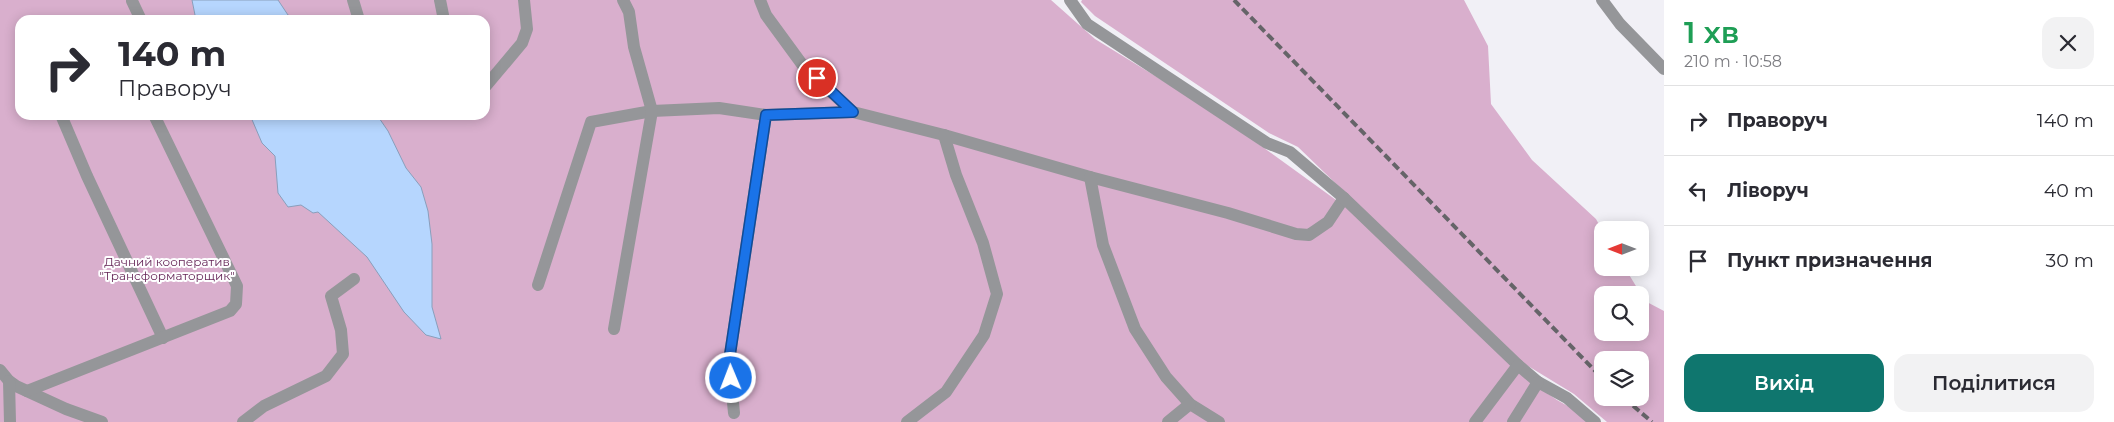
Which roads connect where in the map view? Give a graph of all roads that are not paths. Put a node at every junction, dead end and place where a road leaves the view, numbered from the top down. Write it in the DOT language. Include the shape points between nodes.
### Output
graph roads {
  1 [pos="353,0"];
  2 [pos="440,0"];
  3 [pos="524,0"];
  4 [pos="623,0"];
  5 [pos="760,0"];
  6 [pos="1070,0"];
  7 [pos="1602,0"];
  8 [pos="132,1"];
  9 [pos="139,15"];
  10 [pos="358,15"];
  11 [pos="443,15"];
  12 [pos="1664,69"];
  13 [pos="490,81"];
  14 [pos="652,111"];
  15 [pos="853,112"];
  16 [pos="766,115"];
  17 [pos="63,120"];
  18 [pos="156,120"];
  19 [pos="944,135"];
  20 [pos="1090,177"];
  21 [pos="1344,198"];
  22 [pos="354,279"];
  23 [pos="538,285"];
  24 [pos="614,329"];
  25 [pos="163,338"];
  26 [pos="1518,365"];
  27 [pos="0,370"];
  28 [pos="9,381"];
  29 [pos="1538,382"];
  30 [pos="27,391"];
  31 [pos="1190,404"];
  32 [pos="734,414"];
  33 [pos="10,422"];
  34 [pos="102,422"];
  35 [pos="243,422"];
  36 [pos="908,422"];
  37 [pos="1168,422"];
  38 [pos="1219,422"];
  39 [pos="1475,422"];
  40 [pos="1513,422"];
  41 [pos="1596,422"];
  1 -- 10 [label="lane"];
  2 -- 11 [label="lane"];
  3 -- 13 [label="lane" via="527,29 522,43"];
  4 -- 14 [label="lane"];
  5 -- 15 [label="lane" via="766,15 804,67"];
  6 -- 21 [label="lane" via="1087,24 1268,143 1290,152"];
  7 -- 12 [label="lane" via="1620,24"];
  8 -- 9 [label="lane"];
  14 -- 16 [label="lane" via="719,108"];
  14 -- 23 [label="lane" via="591,122"];
  14 -- 24 [label="lane"];
  15 -- 16 [label="lane"];
  15 -- 19 [label="lane"];
  16 -- 32 [label="lane" via="729,361"];
  17 -- 25 [label="lane"];
  18 -- 25 [label="lane" via="237,286 236,304 230,310"];
  19 -- 20 [label="lane"];
  19 -- 36 [label="lane" via="983,243 997,294 984,334 946,392"];
  20 -- 21 [label="lane" via="1296,234 1309,234 1328,222"];
  20 -- 31 [label="lane" via="1103,245 1135,329 1166,377"];
  21 -- 26 [label="lane"];
  22 -- 35 [label="lane" via="331,296 341,330 342,354 326,376 264,406"];
  25 -- 30 [label="lane"];
  26 -- 29 [label="lane"];
  26 -- 39 [label="lane"];
  27 -- 28 [label="lane"];
  28 -- 30 [label="lane"];
  28 -- 33 [label="lane"];
  29 -- 40 [label="lane"];
  29 -- 41 [label="lane" via="1567,398"];
  30 -- 34 [label="lane"];
  31 -- 37 [label="lane"];
  31 -- 38 [label="lane"];
}
